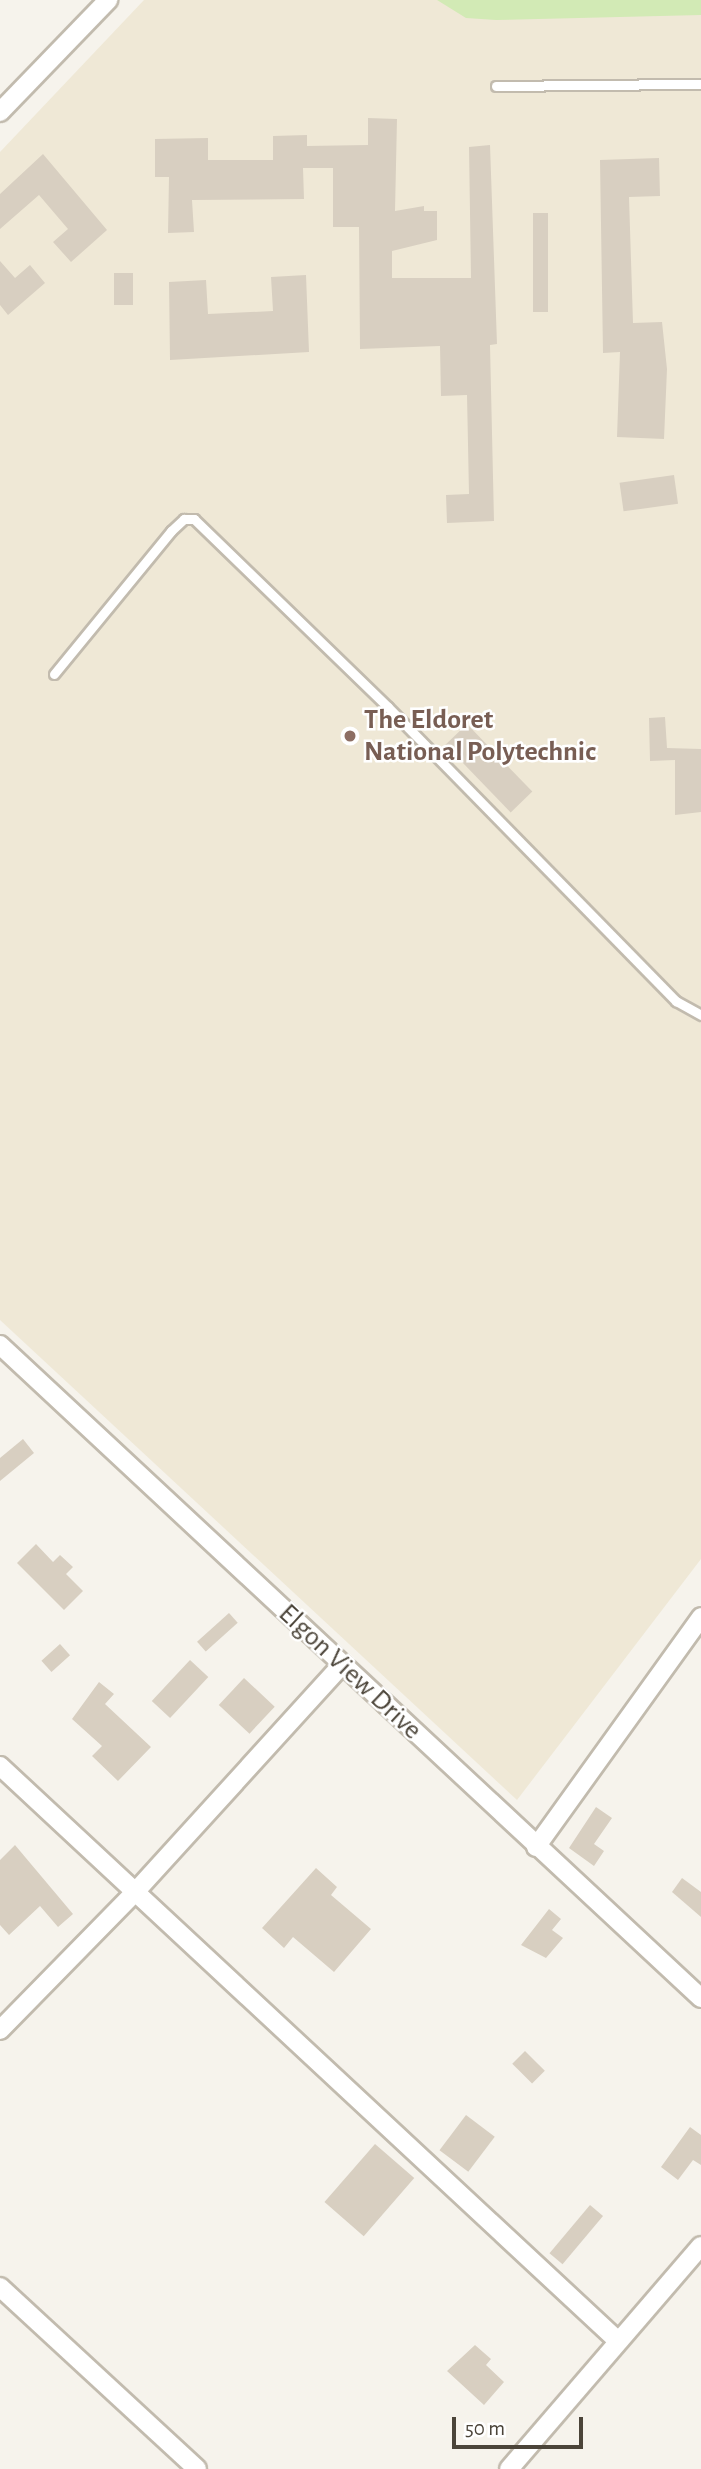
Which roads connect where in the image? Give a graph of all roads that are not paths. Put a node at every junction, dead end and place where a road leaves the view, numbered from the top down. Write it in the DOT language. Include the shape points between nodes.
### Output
graph roads {
  1 [pos="107,0"];
  2 [pos="701,84"];
  3 [pos="496,86"];
  4 [pos="0,111"];
  5 [pos="54,674"];
  6 [pos="701,1014"];
  7 [pos="0,1345"];
  8 [pos="701,1617"];
  9 [pos="342,1665"];
  10 [pos="0,1766"];
  11 [pos="536,1847"];
  12 [pos="137,1890"];
  13 [pos="701,1998"];
  14 [pos="0,2030"];
  15 [pos="701,2246"];
  16 [pos="0,2287"];
  17 [pos="618,2341"];
  18 [pos="197,2469"];
  19 [pos="509,2469"];
  1 -- 4 [label="street"];
  2 -- 3 [label="lane"];
  5 -- 6 [label="lane" via="171,531 184,519 194,519 388,707 676,1001"];
  7 -- 9 [label="street, Elgon View Drive"];
  8 -- 11 [label="street"];
  9 -- 11 [label="street, Elgon View Drive"];
  9 -- 12 [label="street"];
  10 -- 12 [label="street"];
  11 -- 13 [label="street, Elgon View Drive"];
  12 -- 14 [label="street"];
  12 -- 17 [label="street"];
  15 -- 17 [label="street"];
  16 -- 18 [label="street"];
  17 -- 19 [label="street"];
}
